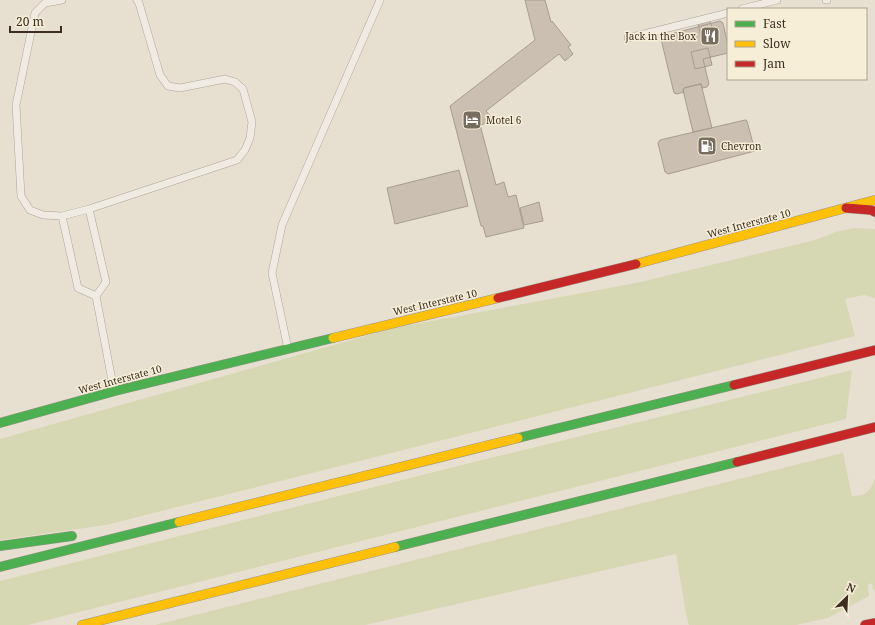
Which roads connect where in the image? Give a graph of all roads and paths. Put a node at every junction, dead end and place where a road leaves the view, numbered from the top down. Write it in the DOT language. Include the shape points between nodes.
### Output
graph roads {
  1 [pos="62,0"];
  2 [pos="137,0"];
  3 [pos="380,0"];
  4 [pos="777,0"];
  5 [pos="746,8"];
  6 [pos="727,13"];
  7 [pos="628,38"];
  8 [pos="875,200"];
  9 [pos="846,208"];
  10 [pos="89,209"];
  11 [pos="875,212"];
  12 [pos="62,216"];
  13 [pos="96,296"];
  14 [pos="288,349"];
  15 [pos="875,350"];
  16 [pos="114,391"];
  17 [pos="0,423"];
  18 [pos="875,427"];
  19 [pos="176,523"];
  20 [pos="100,533"];
  21 [pos="84,535"];
  22 [pos="0,546"];
  23 [pos="0,567"];
  24 [pos="875,623"];
  25 [pos="82,625"];
  26 [pos="865,625"];
  1 -- 12 [label="lane" via="45,3 35,13 16,105 21,196 30,210 43,215"];
  2 -- 10 [label="lane" via="160,75 168,86 180,88 225,79 235,82 243,89 252,122 250,138 237,160"];
  3 -- 14 [label="lane" via="282,225 272,272"];
  4 -- 5 [label="lane"];
  6 -- 7 [label="lane"];
  8 -- 9 [label="main road, West Interstate 10"];
  9 -- 11 [label="main road"];
  9 -- 14 [label="main road, West Interstate 10" via="560,283"];
  10 -- 12 [label="lane"];
  10 -- 13 [label="lane" via="106,282"];
  12 -- 13 [label="lane" via="78,288"];
  13 -- 16 [label="lane"];
  14 -- 16 [label="main road, West Interstate 10"];
  15 -- 19 [label="main road"];
  16 -- 17 [label="main road, West Interstate 10"];
  18 -- 25 [label="main road"];
  19 -- 20 [label="main road"];
  19 -- 23 [label="main road"];
  21 -- 22 [label="main road"];
  24 -- 26 [label="main road"];
}
